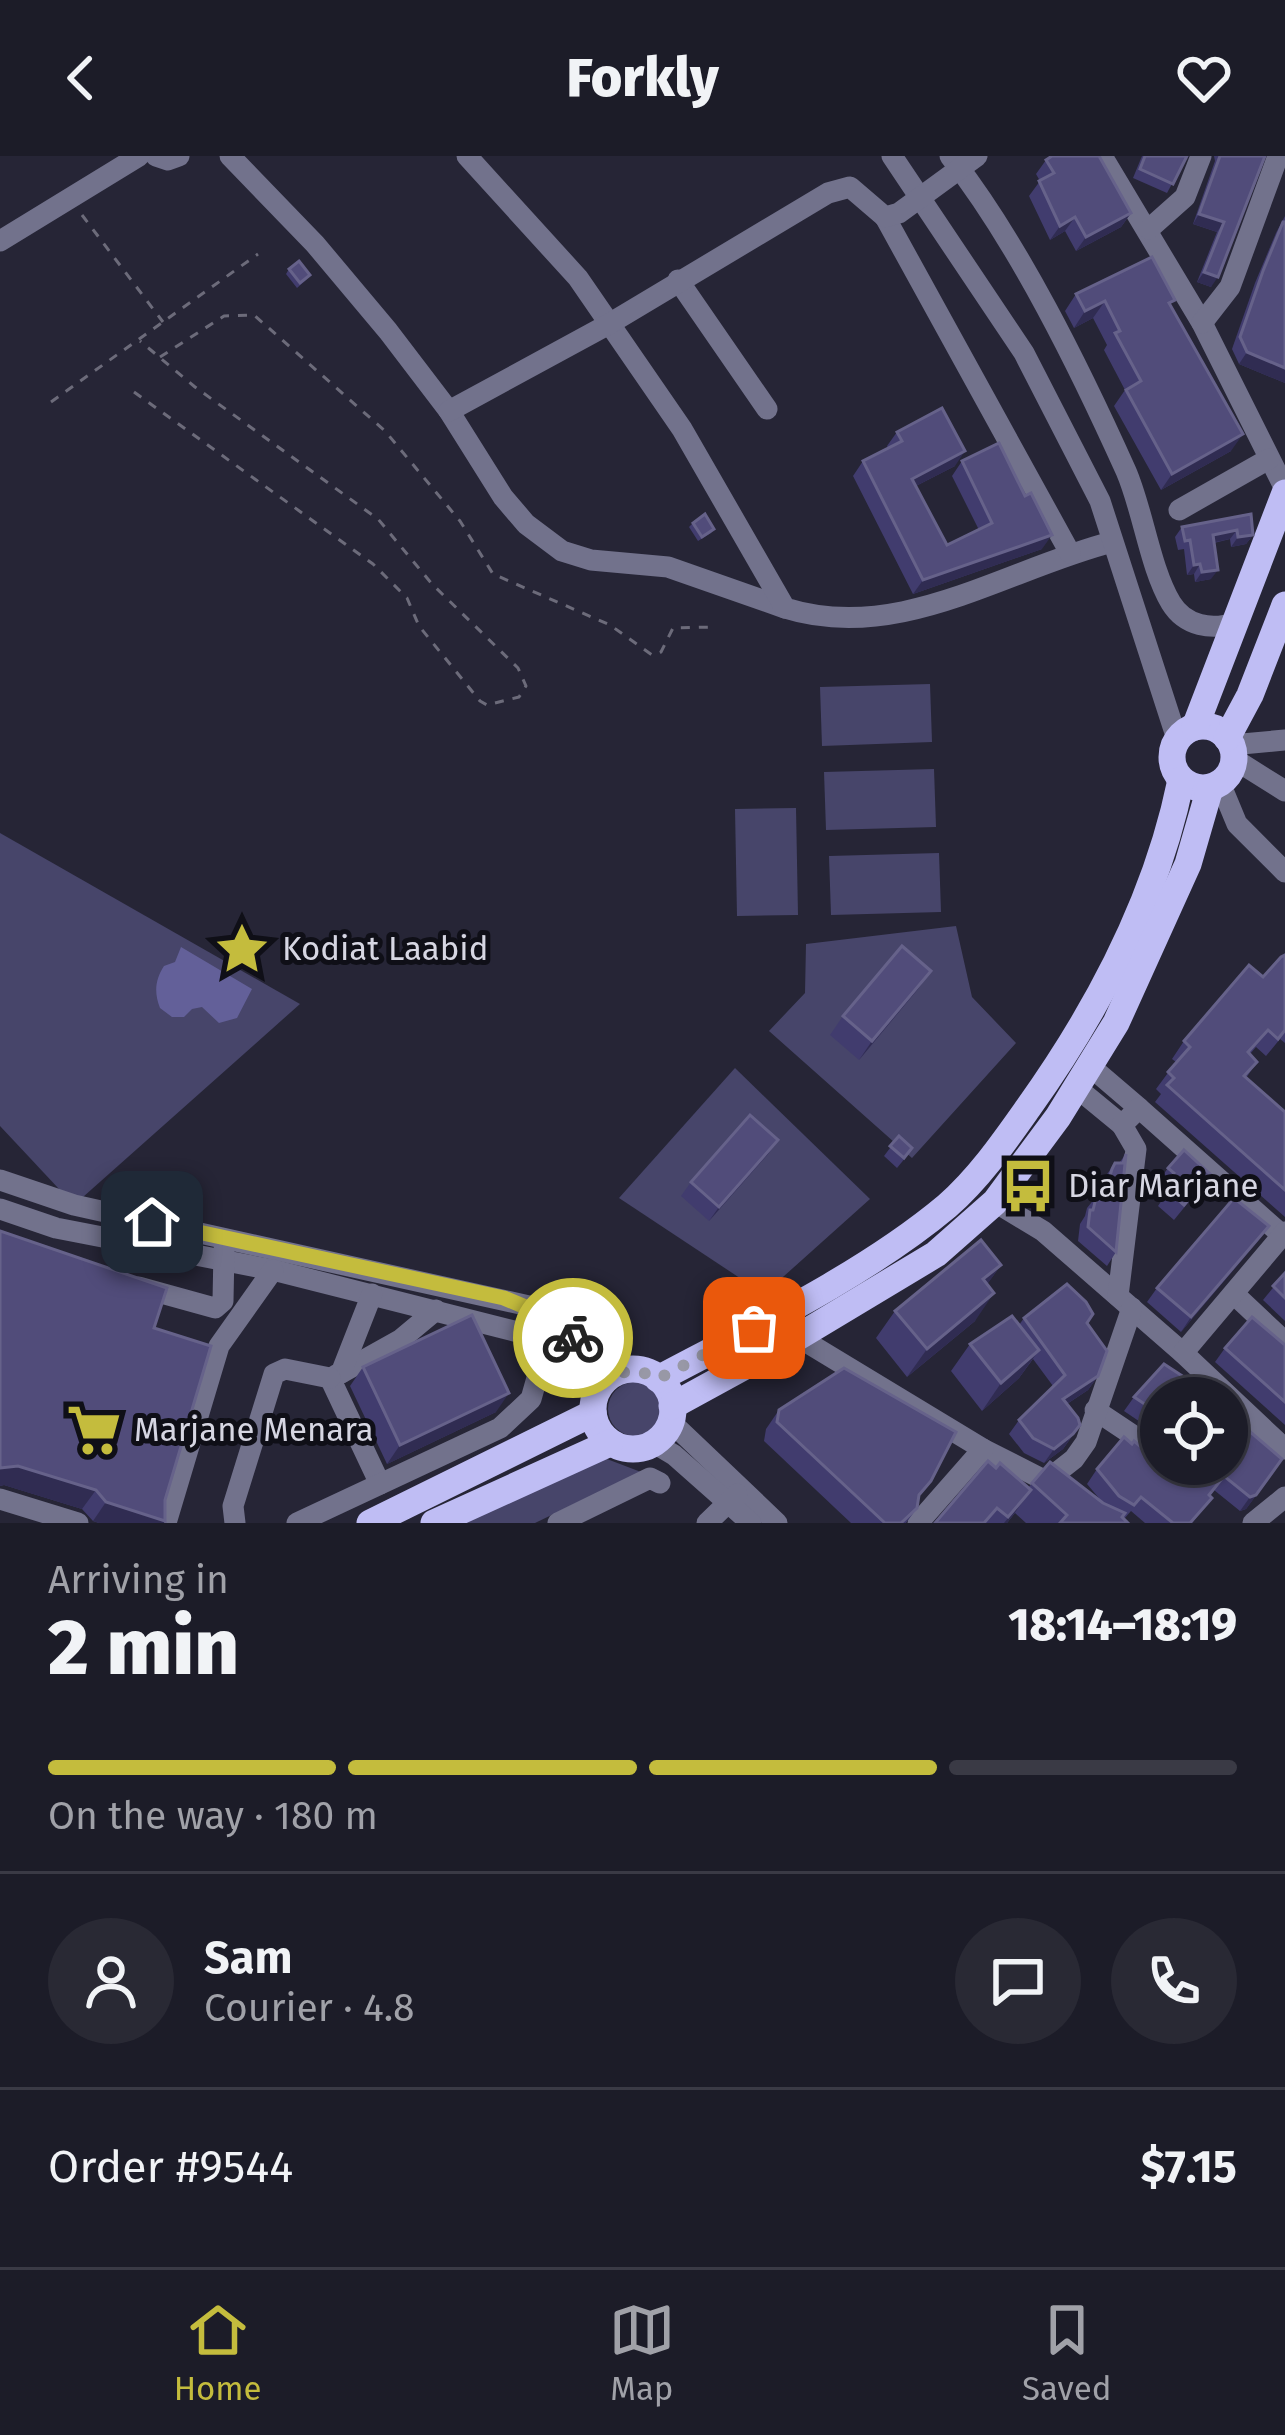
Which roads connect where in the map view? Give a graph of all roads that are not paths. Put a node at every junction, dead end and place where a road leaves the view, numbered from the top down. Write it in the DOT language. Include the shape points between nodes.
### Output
graph roads {
  1 [pos="139,156"];
  2 [pos="157,156"];
  3 [pos="179,156"];
  4 [pos="230,156"];
  5 [pos="467,156"];
  6 [pos="892,156"];
  7 [pos="1102,156"];
  8 [pos="1127,156"];
  9 [pos="1201,156"];
  10 [pos="1278,156"];
  11 [pos="963,161"];
  12 [pos="1119,185"];
  13 [pos="922,196"];
  14 [pos="885,218"];
  15 [pos="1149,229"];
  16 [pos="0,241"];
  17 [pos="678,280"];
  18 [pos="1202,323"];
  19 [pos="609,324"];
  20 [pos="767,410"];
  21 [pos="449,411"];
  22 [pos="1269,460"];
  23 [pos="1285,491"];
  24 [pos="1179,510"];
  25 [pos="1112,542"];
  26 [pos="1070,553"];
  27 [pos="1171,602"];
  28 [pos="1285,605"];
  29 [pos="785,608"];
  30 [pos="1137,622"];
  31 [pos="1236,622"];
  32 [pos="1186,733"];
  33 [pos="1285,740"];
  34 [pos="1224,763"];
  35 [pos="1181,780"];
  36 [pos="1285,791"];
  37 [pos="1285,872"];
  38 [pos="1084,1077"];
  39 [pos="1138,1108"];
  40 [pos="1122,1125"];
  41 [pos="0,1180"];
  42 [pos="995,1202"];
  43 [pos="0,1209"];
  44 [pos="1284,1233"];
  45 [pos="225,1236"];
  46 [pos="223,1260"];
  47 [pos="273,1270"];
  48 [pos="124,1282"];
  49 [pos="372,1294"];
  50 [pos="1235,1295"];
  51 [pos="1125,1302"];
  52 [pos="436,1310"];
  53 [pos="798,1337"];
  54 [pos="1285,1342"];
  55 [pos="546,1346"];
  56 [pos="1183,1353"];
  57 [pos="614,1374"];
  58 [pos="335,1376"];
  59 [pos="658,1379"];
  60 [pos="594,1405"];
  61 [pos="1095,1410"];
  62 [pos="666,1424"];
  63 [pos="1140,1441"];
  64 [pos="610,1443"];
  65 [pos="983,1449"];
  66 [pos="1285,1449"];
  67 [pos="432,1461"];
  68 [pos="460,1480"];
  69 [pos="1046,1481"];
  70 [pos="660,1483"];
  71 [pos="380,1484"];
  72 [pos="735,1497"];
  73 [pos="1285,1497"];
  74 [pos="0,1499"];
  75 [pos="44,1518"];
  76 [pos="75,1523"];
  77 [pos="166,1523"];
  78 [pos="235,1523"];
  79 [pos="297,1523"];
  80 [pos="370,1523"];
  81 [pos="434,1523"];
  82 [pos="559,1523"];
  83 [pos="707,1523"];
  84 [pos="751,1523"];
  85 [pos="777,1523"];
  86 [pos="918,1523"];
  87 [pos="1101,1523"];
  88 [pos="1253,1523"];
  1 -- 16 [label="street"];
  2 -- 3 [label="street"];
  4 -- 21 [label="street" via="315,244"];
  5 -- 19 [label="street" via="519,208"];
  6 -- 13 [label="street"];
  7 -- 12 [label="street"];
  8 -- 12 [label="street"];
  9 -- 15 [label="street" via="1185,197"];
  10 -- 18 [label="street" via="1231,287"];
  11 -- 13 [label="street"];
  11 -- 27 [label="street" via="1128,475"];
  12 -- 15 [label="street"];
  13 -- 14 [label="street"];
  13 -- 25 [label="street" via="1024,353 1100,501"];
  14 -- 17 [label="street" via="850,188 828,193"];
  14 -- 26 [label="street"];
  15 -- 18 [label="street"];
  17 -- 19 [label="street"];
  17 -- 20 [label="street"];
  18 -- 22 [label="street"];
  19 -- 21 [label="street"];
  19 -- 29 [label="street" via="682,429"];
  21 -- 29 [label="street" via="503,497 562,551 668,566"];
  22 -- 23 [label="street"];
  22 -- 24 [label="street"];
  23 -- 31 [label="main road"];
  25 -- 26 [label="street"];
  25 -- 30 [label="street"];
  26 -- 29 [label="street" via="899,616"];
  27 -- 30 [label="street"];
  27 -- 31 [label="street" via="1202,626"];
  28 -- 34 [label="main road"];
  30 -- 32 [label="street"];
  31 -- 32 [label="main road"];
  32 -- 34 [label="main road" via="1213,728"];
  32 -- 35 [label="main road" via="1172,755"];
  33 -- 34 [label="street"];
  34 -- 35 [label="main road" via="1195,788"];
  34 -- 36 [label="street"];
  34 -- 37 [label="street" via="1237,824"];
  34 -- 38 [label="main road" via="1188,864"];
  35 -- 59 [label="main road" via="1147,893 1094,1007 973,1181 893,1244"];
  38 -- 39 [label="street"];
  38 -- 40 [label="street"];
  38 -- 42 [label="main road"];
  39 -- 40 [label="street"];
  39 -- 44 [label="street"];
  40 -- 51 [label="street" via="1136,1149"];
  41 -- 45 [label="street" via="74,1205"];
  42 -- 51 [label="street" via="1043,1231"];
  42 -- 53 [label="main road" via="936,1254"];
  43 -- 46 [label="street" via="125,1244"];
  44 -- 50 [label="street"];
  45 -- 46 [label="street"];
  45 -- 57 [label="street" via="529,1306"];
  46 -- 47 [label="street"];
  46 -- 48 [label="street" via="223,1301 215,1308"];
  47 -- 49 [label="street"];
  47 -- 77 [label="street" via="219,1346"];
  49 -- 52 [label="street"];
  49 -- 58 [label="street"];
  50 -- 54 [label="street"];
  50 -- 56 [label="street"];
  51 -- 56 [label="street"];
  51 -- 61 [label="street"];
  52 -- 55 [label="street"];
  52 -- 58 [label="street"];
  53 -- 62 [label="main road"];
  53 -- 65 [label="street"];
  55 -- 60 [label="street"];
  55 -- 67 [label="street" via="520,1414"];
  56 -- 66 [label="street"];
  57 -- 59 [label="main road" via="637,1370"];
  57 -- 60 [label="main road"];
  58 -- 71 [label="street"];
  58 -- 78 [label="street" via="274,1374 233,1506"];
  59 -- 62 [label="main road"];
  60 -- 64 [label="main road"];
  60 -- 68 [label="main road"];
  61 -- 63 [label="street"];
  61 -- 69 [label="street" via="1086,1442"];
  62 -- 64 [label="main road" via="632,1449"];
  62 -- 72 [label="street" via="674,1455"];
  64 -- 81 [label="main road"];
  65 -- 69 [label="street"];
  65 -- 86 [label="street"];
  67 -- 68 [label="street"];
  67 -- 71 [label="street"];
  68 -- 80 [label="main road"];
  69 -- 87 [label="street"];
  70 -- 82 [label="street" via="650,1478"];
  71 -- 79 [label="street"];
  72 -- 83 [label="street"];
  72 -- 84 [label="street"];
  72 -- 85 [label="street"];
  73 -- 88 [label="street"];
  74 -- 75 [label="street"];
  75 -- 76 [label="street"];
}
